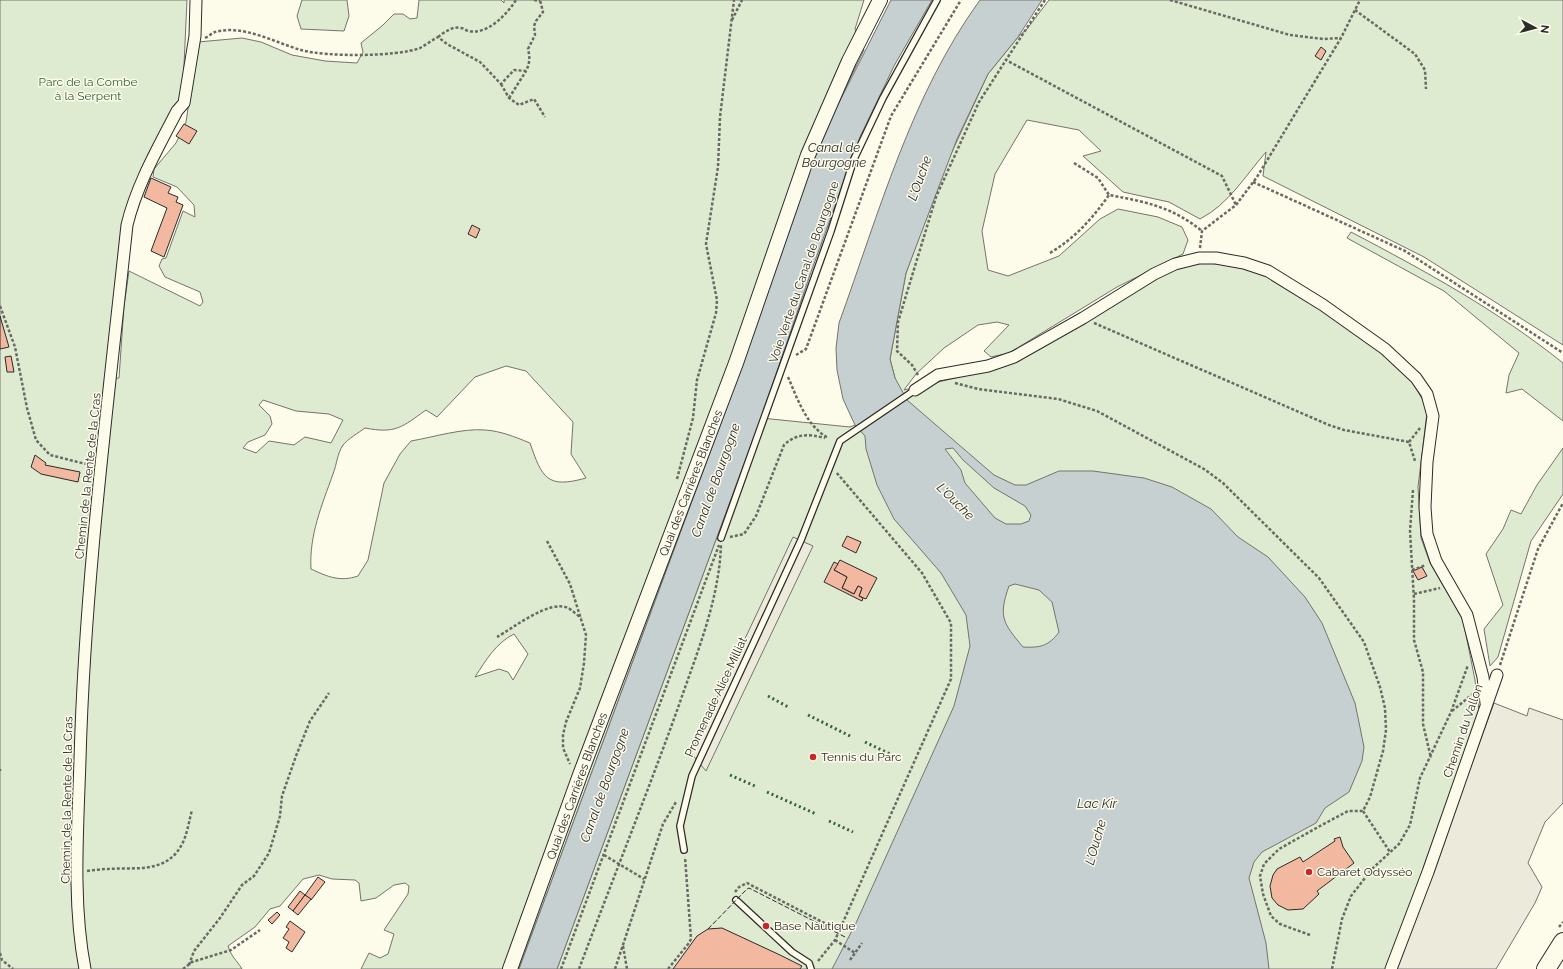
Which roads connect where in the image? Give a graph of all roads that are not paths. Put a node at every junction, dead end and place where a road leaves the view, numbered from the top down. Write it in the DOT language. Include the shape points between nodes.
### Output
graph roads {
  1 [pos="196,0"];
  2 [pos="880,0"];
  3 [pos="937,0"];
  4 [pos="919,387"];
  5 [pos="722,538"];
  6 [pos="1497,675"];
  7 [pos="1486,703"];
  8 [pos="684,850"];
  9 [pos="734,898"];
  10 [pos="1563,942"];
  11 [pos="1547,965"];
  12 [pos="810,967"];
  13 [pos="85,969"];
  14 [pos="510,969"];
  15 [pos="1391,969"];
  1 -- 13 [label="street, Chemin de la Rente de la Cras" via="195,36 184,103 177,111 143,176 132,202 127,225 89,597 81,723 78,872"];
  2 -- 14 [label="street, Quai des Carrières Blanches" via="849,61 808,155 736,363 580,775"];
  3 -- 5 [label="lane, Voie Verte du Canal de Bourgogne" via="883,98 854,159"];
  4 -- 7 [label="street" via="938,375 988,366 1014,356 1174,264 1199,258 1230,260 1268,271 1323,305 1385,349 1416,378 1427,394 1433,416 1427,462 1427,534 1436,561 1467,615 1484,681"];
  4 -- 8 [label="lane, Promenade Alice Milliat" via="840,440 801,540 692,776 680,826"];
  6 -- 7 [label="street, Chemin du Vallon"];
  7 -- 15 [label="street, Chemin du Vallon" via="1428,872"];
  9 -- 12 [label="lane" via="792,952 809,963"];
  10 -- 11 [label="main road"];
}
